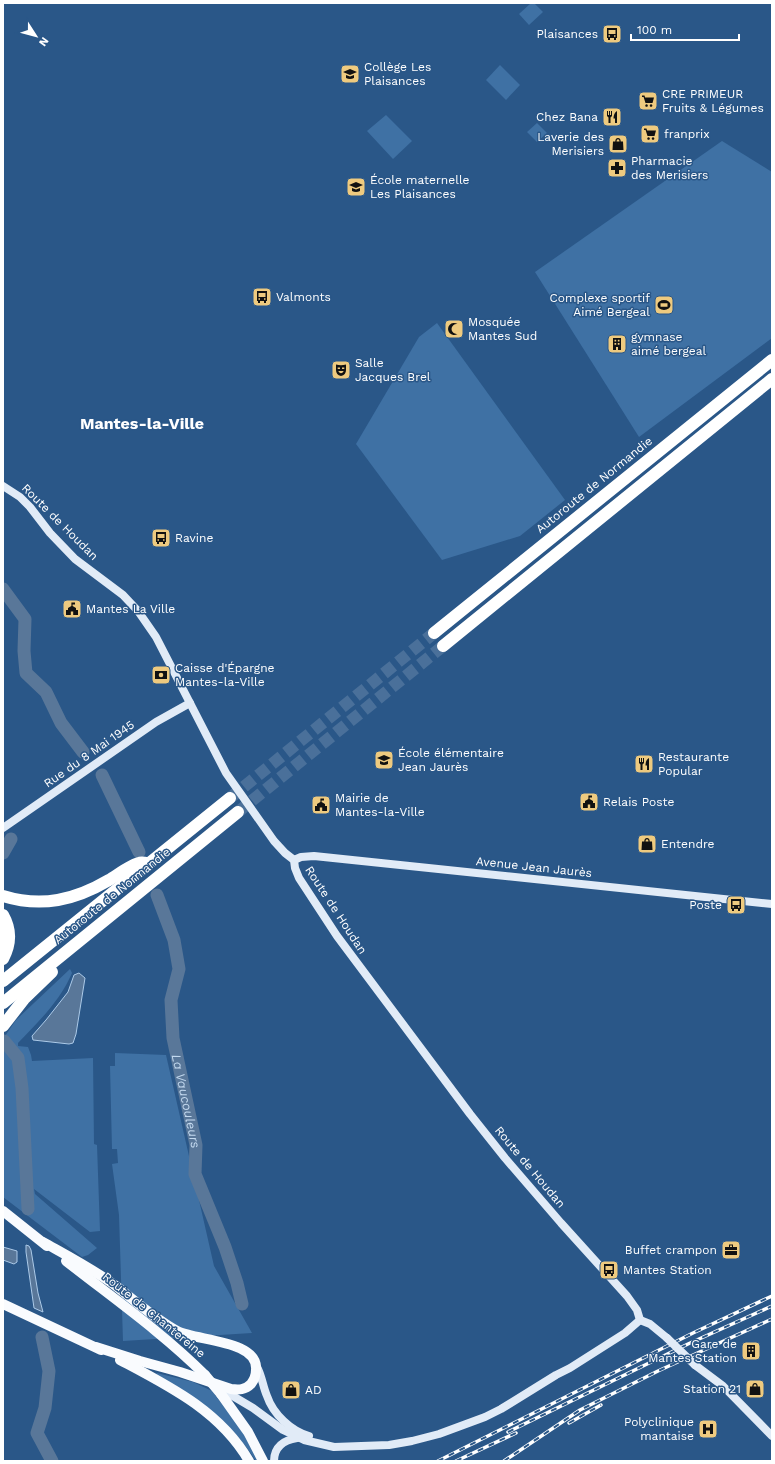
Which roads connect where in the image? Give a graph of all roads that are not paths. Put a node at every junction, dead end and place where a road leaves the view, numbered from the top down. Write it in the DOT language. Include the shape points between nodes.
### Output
graph roads {
  1 [pos="772,360"];
  2 [pos="772,379"];
  3 [pos="3,486"];
  4 [pos="434,633"];
  5 [pos="443,646"];
  6 [pos="190,703"];
  7 [pos="230,798"];
  8 [pos="238,812"];
  9 [pos="3,828"];
  10 [pos="294,860"];
  11 [pos="150,863"];
  12 [pos="3,896"];
  13 [pos="772,904"];
  14 [pos="3,914"];
  15 [pos="69,949"];
  16 [pos="3,959"];
  17 [pos="3,982"];
  18 [pos="3,1003"];
  19 [pos="3,1026"];
  20 [pos="3,1211"];
  21 [pos="43,1242"];
  22 [pos="3,1304"];
  23 [pos="640,1320"];
  24 [pos="96,1347"];
  25 [pos="256,1367"];
  26 [pos="194,1377"];
  27 [pos="772,1436"];
  28 [pos="297,1438"];
  29 [pos="361,1446"];
  30 [pos="249,1461"];
  31 [pos="263,1461"];
  32 [pos="274,1461"];
  1 -- 4 [label="highway, Autoroute de Normandie"];
  2 -- 5 [label="highway"];
  3 -- 6 [label="main road, Route de Houdan" via="30,507 75,559 123,596 138,611 156,637"];
  6 -- 9 [label="main road, Rue du 8 Mai 1945" via="156,722"];
  6 -- 10 [label="main road, Route de Houdan" via="226,772 274,841"];
  7 -- 11 [label="highway, Autoroute de Normandie"];
  8 -- 15 [label="highway, Autoroute de Normandie"];
  10 -- 13 [label="main road, Avenue Jean Jaurès" via="314,856"];
  10 -- 23 [label="main road, Route de Houdan" via="299,878 337,936 470,1114 561,1223 627,1296 638,1310"];
  11 -- 12 [label="highway" via="138,863 76,896 33,902"];
  11 -- 17 [label="highway, Autoroute de Normandie"];
  14 -- 16 [label="highway" via="9,933 7,951"];
  15 -- 18 [label="highway, Autoroute de Normandie"];
  15 -- 19 [label="highway" via="52,973 24,999"];
  20 -- 21 [label="main road, Route de Chantereine"];
  21 -- 25 [label="main road" via="105,1278 167,1325 187,1335 234,1345 250,1356"];
  21 -- 31 [label="main road, Route de Chantereine, bridge" via="163,1336 205,1375 248,1432"];
  22 -- 24 [label="main road"];
  23 -- 27 [label="main road, bridge" via="650,1324 723,1386"];
  23 -- 29 [label="main road" via="570,1368 478,1420 412,1441"];
  24 -- 26 [label="main road"];
  24 -- 30 [label="main road" via="197,1404 221,1425"];
  25 -- 26 [label="main road" via="252,1383 240,1390"];
  25 -- 29 [label="main road" via="273,1408 294,1430 321,1440"];
  26 -- 28 [label="main road" via="222,1389"];
  28 -- 29 [label="main road" via="334,1447"];
  28 -- 32 [label="main road" via="281,1444 275,1452"];
}
